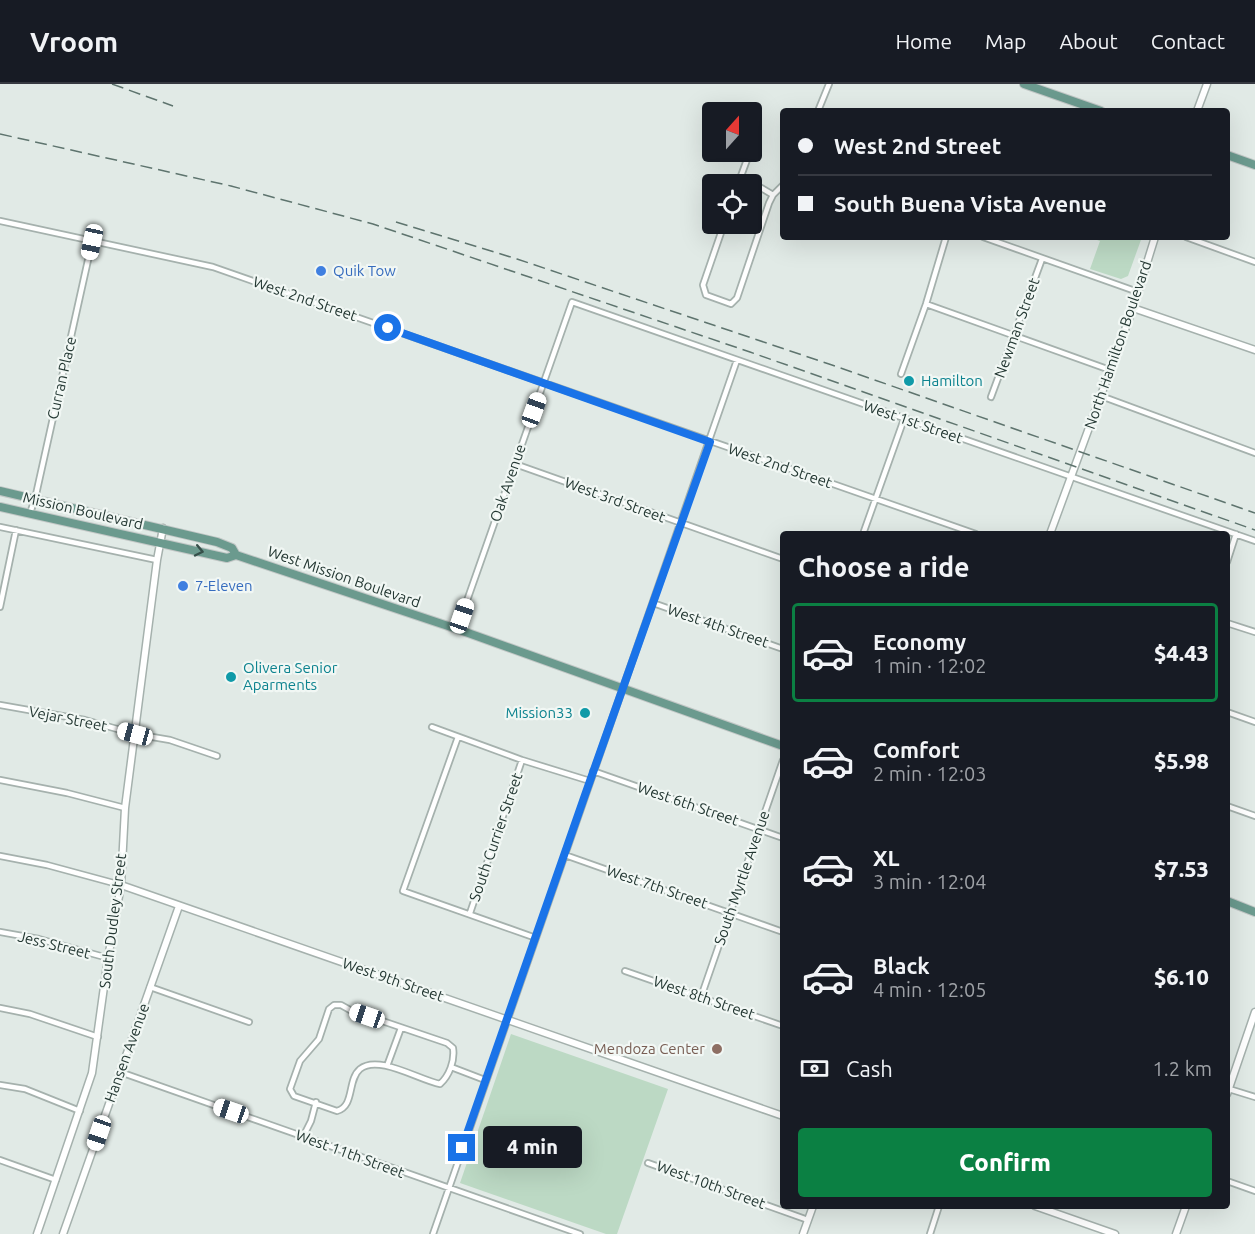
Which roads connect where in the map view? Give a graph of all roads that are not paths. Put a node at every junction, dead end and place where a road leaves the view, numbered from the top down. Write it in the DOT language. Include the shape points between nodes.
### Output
graph roads {
  1 [pos="829,84"];
  2 [pos="1024,84"];
  3 [pos="1207,84"];
  4 [pos="819,108"];
  5 [pos="1092,108"];
  6 [pos="1198,108"];
  7 [pos="1230,156"];
  8 [pos="1255,165"];
  9 [pos="762,188"];
  10 [pos="780,188"];
  11 [pos="773,195"];
  12 [pos="0,221"];
  13 [pos="762,226"];
  14 [pos="721,234"];
  15 [pos="759,234"];
  16 [pos="945,240"];
  17 [pos="991,240"];
  18 [pos="1154,240"];
  19 [pos="1194,240"];
  20 [pos="92,242"];
  21 [pos="1042,259"];
  22 [pos="1255,262"];
  23 [pos="1138,292"];
  24 [pos="572,302"];
  25 [pos="926,304"];
  26 [pos="1133,308"];
  27 [pos="1015,335"];
  28 [pos="1255,350"];
  29 [pos="737,360"];
  30 [pos="1110,370"];
  31 [pos="901,375"];
  32 [pos="544,382"];
  33 [pos="1101,396"];
  34 [pos="991,397"];
  35 [pos="904,419"];
  36 [pos="710,442"];
  37 [pos="1255,453"];
  38 [pos="514,464"];
  39 [pos="1071,478"];
  40 [pos="0,491"];
  41 [pos="35,499"];
  42 [pos="876,499"];
  43 [pos="0,507"];
  44 [pos="30,513"];
  45 [pos="680,523"];
  46 [pos="0,527"];
  47 [pos="163,528"];
  48 [pos="16,530"];
  49 [pos="864,531"];
  50 [pos="967,531"];
  51 [pos="1051,531"];
  52 [pos="1227,531"];
  53 [pos="1230,532"];
  54 [pos="1236,534"];
  55 [pos="1255,541"];
  56 [pos="160,542"];
  57 [pos="1230,553"];
  58 [pos="236,555"];
  59 [pos="780,558"];
  60 [pos="158,560"];
  61 [pos="652,603"];
  62 [pos="0,607"];
  63 [pos="1230,623"];
  64 [pos="457,629"];
  65 [pos="1255,632"];
  66 [pos="780,648"];
  67 [pos="623,689"];
  68 [pos="0,705"];
  69 [pos="1230,713"];
  70 [pos="1255,722"];
  71 [pos="432,727"];
  72 [pos="135,734"];
  73 [pos="458,737"];
  74 [pos="780,745"];
  75 [pos="217,756"];
  76 [pos="522,760"];
  77 [pos="780,769"];
  78 [pos="593,771"];
  79 [pos="0,780"];
  80 [pos="590,781"];
  81 [pos="1230,807"];
  82 [pos="125,808"];
  83 [pos="1255,816"];
  84 [pos="759,829"];
  85 [pos="780,837"];
  86 [pos="565,855"];
  87 [pos="0,856"];
  88 [pos="121,885"];
  89 [pos="1230,902"];
  90 [pos="179,906"];
  91 [pos="1255,912"];
  92 [pos="470,913"];
  93 [pos="730,913"];
  94 [pos="780,931"];
  95 [pos="0,932"];
  96 [pos="536,938"];
  97 [pos="108,958"];
  98 [pos="625,970"];
  99 [pos="150,987"];
  100 [pos="701,997"];
  101 [pos="0,1008"];
  102 [pos="1255,1012"];
  103 [pos="508,1020"];
  104 [pos="249,1022"];
  105 [pos="780,1025"];
  106 [pos="401,1028"];
  107 [pos="98,1037"];
  108 [pos="387,1066"];
  109 [pos="451,1067"];
  110 [pos="120,1072"];
  111 [pos="485,1080"];
  112 [pos="0,1085"];
  113 [pos="1230,1085"];
  114 [pos="1230,1091"];
  115 [pos="1255,1097"];
  116 [pos="316,1102"];
  117 [pos="80,1111"];
  118 [pos="780,1115"];
  119 [pos="303,1137"];
  120 [pos="0,1160"];
  121 [pos="648,1163"];
  122 [pos="56,1180"];
  123 [pos="1230,1182"];
  124 [pos="449,1189"];
  125 [pos="1255,1191"];
  126 [pos="812,1209"];
  127 [pos="938,1209"];
  128 [pos="1044,1209"];
  129 [pos="1185,1209"];
  130 [pos="808,1220"];
  131 [pos="37,1234"];
  132 [pos="63,1234"];
  133 [pos="433,1234"];
  134 [pos="580,1234"];
  135 [pos="803,1234"];
  136 [pos="930,1234"];
  137 [pos="1115,1234"];
  138 [pos="1176,1234"];
  1 -- 4 [label="street"];
  2 -- 5 [label="main road"];
  3 -- 6 [label="street"];
  7 -- 8 [label="main road"];
  9 -- 11 [label="street"];
  10 -- 11 [label="street"];
  11 -- 13 [label="street"];
  12 -- 20 [label="street, West 2nd Street"];
  14 -- 15 [label="street" via="703,285 705,295 731,304 737,298"];
  16 -- 25 [label="street"];
  17 -- 21 [label="street"];
  18 -- 23 [label="street, North Hamilton Boulevard"];
  19 -- 22 [label="street"];
  20 -- 32 [label="street, West 2nd Street" via="213,267"];
  20 -- 41 [label="street, Curran Place"];
  21 -- 23 [label="street"];
  21 -- 27 [label="street, Newman Street"];
  23 -- 26 [label="street, North Hamilton Boulevard"];
  24 -- 29 [label="street, West 1st Street"];
  24 -- 32 [label="street, Oak Avenue"];
  25 -- 27 [label="street"];
  25 -- 31 [label="street"];
  26 -- 28 [label="street"];
  26 -- 30 [label="street, North Hamilton Boulevard"];
  27 -- 30 [label="street"];
  27 -- 34 [label="street, Newman Street"];
  29 -- 35 [label="street, West 1st Street"];
  29 -- 36 [label="street"];
  30 -- 33 [label="street, North Hamilton Boulevard"];
  32 -- 36 [label="street, West 2nd Street"];
  32 -- 38 [label="street, Oak Avenue"];
  33 -- 37 [label="street"];
  33 -- 39 [label="street, North Hamilton Boulevard"];
  35 -- 39 [label="street, West 1st Street"];
  35 -- 42 [label="street"];
  36 -- 42 [label="street, West 2nd Street"];
  36 -- 45 [label="street"];
  38 -- 45 [label="street, West 3rd Street"];
  38 -- 64 [label="street, Oak Avenue"];
  39 -- 51 [label="street, North Hamilton Boulevard"];
  39 -- 52 [label="street, West 1st Street"];
  40 -- 41 [label="main road, West Mission Boulevard"];
  41 -- 44 [label="street, Curran Place"];
  41 -- 47 [label="main road, West Mission Boulevard"];
  42 -- 49 [label="street"];
  42 -- 50 [label="street, West 2nd Street"];
  43 -- 44 [label="main road, Mission Boulevard"];
  44 -- 56 [label="main road, Mission Boulevard"];
  45 -- 59 [label="street, West 3rd Street"];
  45 -- 61 [label="street"];
  46 -- 48 [label="street"];
  47 -- 56 [label="street, South Dudley Street"];
  47 -- 58 [label="main road, West Mission Boulevard" via="217,542 232,548"];
  48 -- 60 [label="street"];
  48 -- 62 [label="street"];
  53 -- 54 [label="street, West 1st Street"];
  54 -- 55 [label="street, West 1st Street"];
  54 -- 57 [label="street"];
  56 -- 58 [label="main road, West Mission Boulevard, one-way" via="227,558"];
  56 -- 60 [label="street, South Dudley Street"];
  58 -- 64 [label="main road, West Mission Boulevard"];
  60 -- 72 [label="street, South Dudley Street"];
  61 -- 66 [label="street, West 4th Street"];
  61 -- 67 [label="street"];
  63 -- 65 [label="street"];
  64 -- 67 [label="main road, West Mission Boulevard"];
  67 -- 74 [label="main road, West Mission Boulevard"];
  67 -- 78 [label="street"];
  68 -- 72 [label="street, Vejar Street" via="85,720"];
  69 -- 70 [label="street"];
  71 -- 73 [label="street"];
  72 -- 75 [label="street, Vejar Street" via="171,740"];
  72 -- 82 [label="street, South Dudley Street"];
  73 -- 76 [label="street"];
  73 -- 92 [label="street" via="404,891"];
  76 -- 80 [label="street"];
  76 -- 92 [label="street, South Currier Street"];
  77 -- 84 [label="street, South Myrtle Avenue"];
  78 -- 80 [label="street"];
  78 -- 84 [label="street, West 6th Street"];
  79 -- 82 [label="street"];
  80 -- 86 [label="street"];
  81 -- 83 [label="street"];
  82 -- 88 [label="street, South Dudley Street"];
  84 -- 85 [label="street, West 6th Street"];
  84 -- 93 [label="street, South Myrtle Avenue"];
  86 -- 93 [label="street, West 7th Street"];
  86 -- 96 [label="street"];
  87 -- 88 [label="street, West 9th Street"];
  88 -- 90 [label="street, West 9th Street"];
  88 -- 97 [label="street, South Dudley Street"];
  89 -- 91 [label="main road"];
  90 -- 99 [label="street, Hansen Avenue"];
  90 -- 103 [label="street, West 9th Street"];
  92 -- 96 [label="street"];
  93 -- 94 [label="street, West 7th Street"];
  93 -- 100 [label="street, South Myrtle Avenue"];
  95 -- 97 [label="street, Jess Street"];
  96 -- 103 [label="street"];
  97 -- 107 [label="street, South Dudley Street"];
  98 -- 100 [label="street, West 8th Street"];
  99 -- 104 [label="street"];
  99 -- 110 [label="street, Hansen Avenue"];
  100 -- 105 [label="street, West 8th Street"];
  101 -- 107 [label="street"];
  102 -- 113 [label="street"];
  103 -- 111 [label="street"];
  103 -- 118 [label="street, West 9th Street"];
  106 -- 108 [label="street"];
  106 -- 109 [label="street" via="447,1043 453,1048"];
  106 -- 116 [label="street" via="334,1005 320,1039 300,1061 291,1083 294,1096"];
  107 -- 117 [label="street, South Dudley Street"];
  108 -- 109 [label="street" via="440,1084"];
  108 -- 116 [label="street" via="375,1064 358,1071 344,1109 337,1111"];
  109 -- 111 [label="street"];
  110 -- 119 [label="street, West 11th Street"];
  110 -- 132 [label="street, Hansen Avenue"];
  111 -- 124 [label="street"];
  112 -- 117 [label="street" via="26,1089"];
  114 -- 115 [label="street"];
  116 -- 119 [label="street"];
  117 -- 122 [label="street, South Dudley Street"];
  119 -- 124 [label="street, West 11th Street"];
  120 -- 122 [label="street"];
  121 -- 130 [label="street, West 10th Street"];
  122 -- 131 [label="street, South Dudley Street"];
  123 -- 125 [label="street"];
  124 -- 133 [label="street"];
  124 -- 134 [label="street, West 11th Street"];
  126 -- 130 [label="street"];
  127 -- 136 [label="street"];
  128 -- 137 [label="street"];
  129 -- 138 [label="street"];
  130 -- 135 [label="street"];
}
